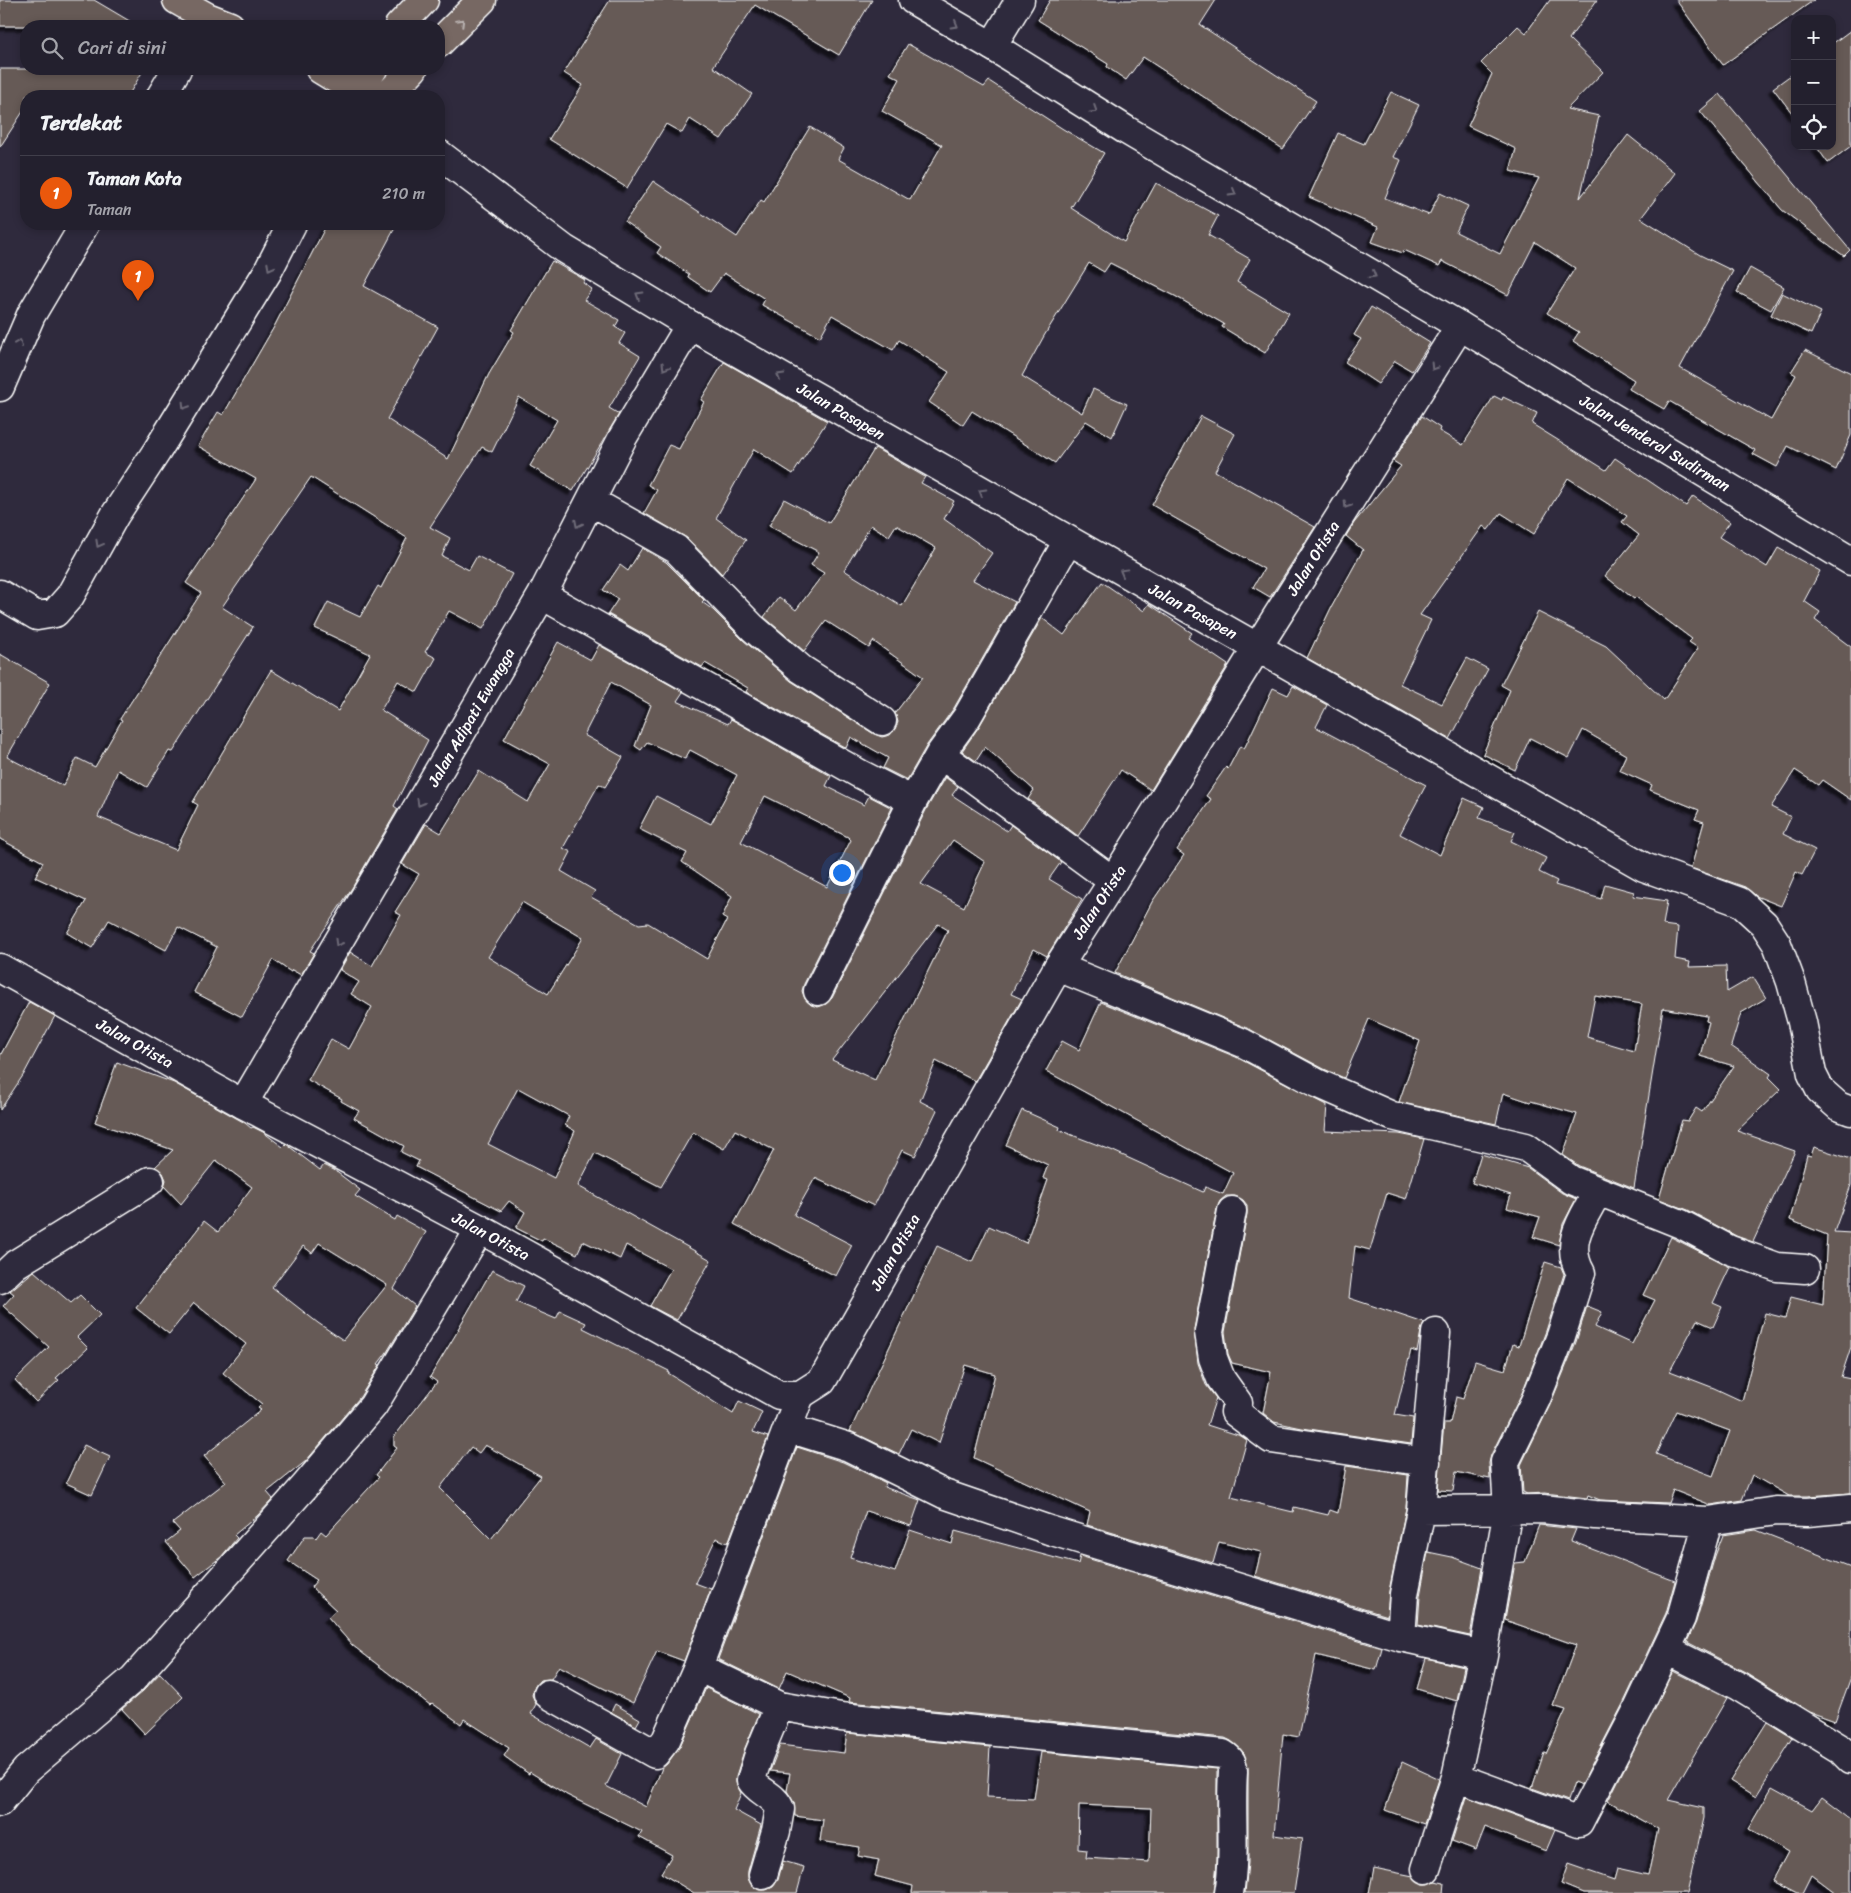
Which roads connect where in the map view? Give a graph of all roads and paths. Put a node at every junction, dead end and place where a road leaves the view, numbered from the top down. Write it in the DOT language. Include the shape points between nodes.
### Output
graph roads {
  1 [pos="177,0"];
  2 [pos="424,0"];
  3 [pos="482,0"];
  4 [pos="913,0"];
  5 [pos="1020,0"];
  6 [pos="208,20"];
  7 [pos="404,20"];
  8 [pos="445,37"];
  9 [pos="992,46"];
  10 [pos="173,75"];
  11 [pos="329,75"];
  12 [pos="370,75"];
  13 [pos="407,75"];
  14 [pos="165,90"];
  15 [pos="352,90"];
  16 [pos="362,90"];
  17 [pos="393,90"];
  18 [pos="445,159"];
  19 [pos="81,230"];
  20 [pos="289,230"];
  21 [pos="690,325"];
  22 [pos="1460,326"];
  23 [pos="0,387"];
  24 [pos="591,501"];
  25 [pos="1068,541"];
  26 [pos="1851,561"];
  27 [pos="0,594"];
  28 [pos="542,595"];
  29 [pos="1257,648"];
  30 [pos="882,721"];
  31 [pos="940,754"];
  32 [pos="913,801"];
  33 [pos="1113,881"];
  34 [pos="1058,967"];
  35 [pos="0,968"];
  36 [pos="818,991"];
  37 [pos="243,1104"];
  38 [pos="1851,1111"];
  39 [pos="150,1181"];
  40 [pos="1598,1191"];
  41 [pos="1232,1211"];
  42 [pos="480,1229"];
  43 [pos="1805,1269"];
  44 [pos="0,1279"];
  45 [pos="1436,1333"];
  46 [pos="800,1395"];
  47 [pos="788,1428"];
  48 [pos="1426,1462"];
  49 [pos="1851,1508"];
  50 [pos="1508,1509"];
  51 [pos="1421,1510"];
  52 [pos="1708,1521"];
  53 [pos="1401,1637"];
  54 [pos="1666,1650"];
  55 [pos="1483,1655"];
  56 [pos="698,1667"];
  57 [pos="548,1694"];
  58 [pos="780,1706"];
  59 [pos="1851,1759"];
  60 [pos="1456,1778"];
  61 [pos="0,1802"];
  62 [pos="1426,1869"];
  63 [pos="763,1876"];
  64 [pos="1229,1893"];
  1 -- 6 [label="main road"];
  2 -- 7 [label="main road"];
  8 -- 3 [label="main road, one-way"];
  4 -- 9 [label="street, Jalan Jenderal Sudirman, one-way"];
  5 -- 9 [label="street"];
  9 -- 22 [label="street, Jalan Jenderal Sudirman, one-way" via="1126,130"];
  10 -- 14 [label="street"];
  11 -- 15 [label="main road"];
  12 -- 16 [label="main road"];
  13 -- 17 [label="main road"];
  21 -- 18 [label="street, Jalan Pasapen, one-way" via="564,249"];
  23 -- 19 [label="street, one-way" via="31,315"];
  20 -- 27 [label="street, one-way" via="268,272 115,514 70,596 55,614 37,616"];
  21 -- 24 [label="street, Jalan Adipati Ewangga, one-way" via="623,437"];
  25 -- 21 [label="street, Jalan Pasapen, one-way"];
  22 -- 26 [label="street, Jalan Jenderal Sudirman"];
  22 -- 29 [label="street, Jalan Otista, one-way"];
  24 -- 28 [label="street, Jalan Adipati Ewangga, one-way"];
  24 -- 30 [label="street" via="676,549 780,651"];
  29 -- 25 [label="street, Jalan Pasapen, one-way"];
  25 -- 31 [label="street" via="967,717"];
  28 -- 32 [label="street"];
  28 -- 37 [label="street, Jalan Adipati Ewangga, one-way"];
  29 -- 33 [label="street, Jalan Otista"];
  29 -- 38 [label="street, Jalan Pasapen" via="1644,867 1740,902 1764,924 1778,944 1802,1022 1812,1074 1820,1090 1838,1106"];
  31 -- 32 [label="street"];
  31 -- 33 [label="street"];
  32 -- 36 [label="street"];
  33 -- 34 [label="street, Jalan Otista"];
  34 -- 40 [label="street" via="1243,1043 1317,1083 1392,1116 1526,1147 1572,1180"];
  34 -- 46 [label="street, Jalan Otista" via="822,1381"];
  35 -- 37 [label="street, Jalan Otista"];
  37 -- 42 [label="street, Jalan Otista"];
  39 -- 44 [label="street" via="16,1264"];
  40 -- 43 [label="street" via="1682,1224 1730,1250 1777,1267"];
  40 -- 50 [label="street" via="1575,1235 1574,1260 1581,1273 1561,1336 1536,1399 1505,1462"];
  41 -- 48 [label="street" via="1209,1332 1213,1358 1221,1379 1238,1403 1235,1412 1271,1439"];
  42 -- 46 [label="street, Jalan Otista" via="780,1395"];
  42 -- 61 [label="street" via="372,1406 305,1486 133,1680 26,1770"];
  45 -- 48 [label="street"];
  46 -- 47 [label="street"];
  47 -- 53 [label="street" via="849,1447 961,1500"];
  47 -- 56 [label="street"];
  48 -- 51 [label="street"];
  49 -- 52 [label="street" via="1776,1511"];
  50 -- 51 [label="street"];
  50 -- 52 [label="street"];
  50 -- 55 [label="street"];
  51 -- 53 [label="street" via="1404,1594"];
  52 -- 54 [label="street" via="1682,1618"];
  53 -- 55 [label="street"];
  54 -- 59 [label="street" via="1738,1686"];
  54 -- 60 [label="street" via="1579,1822"];
  55 -- 60 [label="street"];
  56 -- 57 [label="street" via="666,1740 654,1754"];
  56 -- 58 [label="street"];
  58 -- 63 [label="street" via="759,1754 752,1780 780,1806"];
  58 -- 64 [label="street" via="842,1717 1223,1754 1232,1763 1233,1772 1233,1871"];
  60 -- 62 [label="street"];
}
